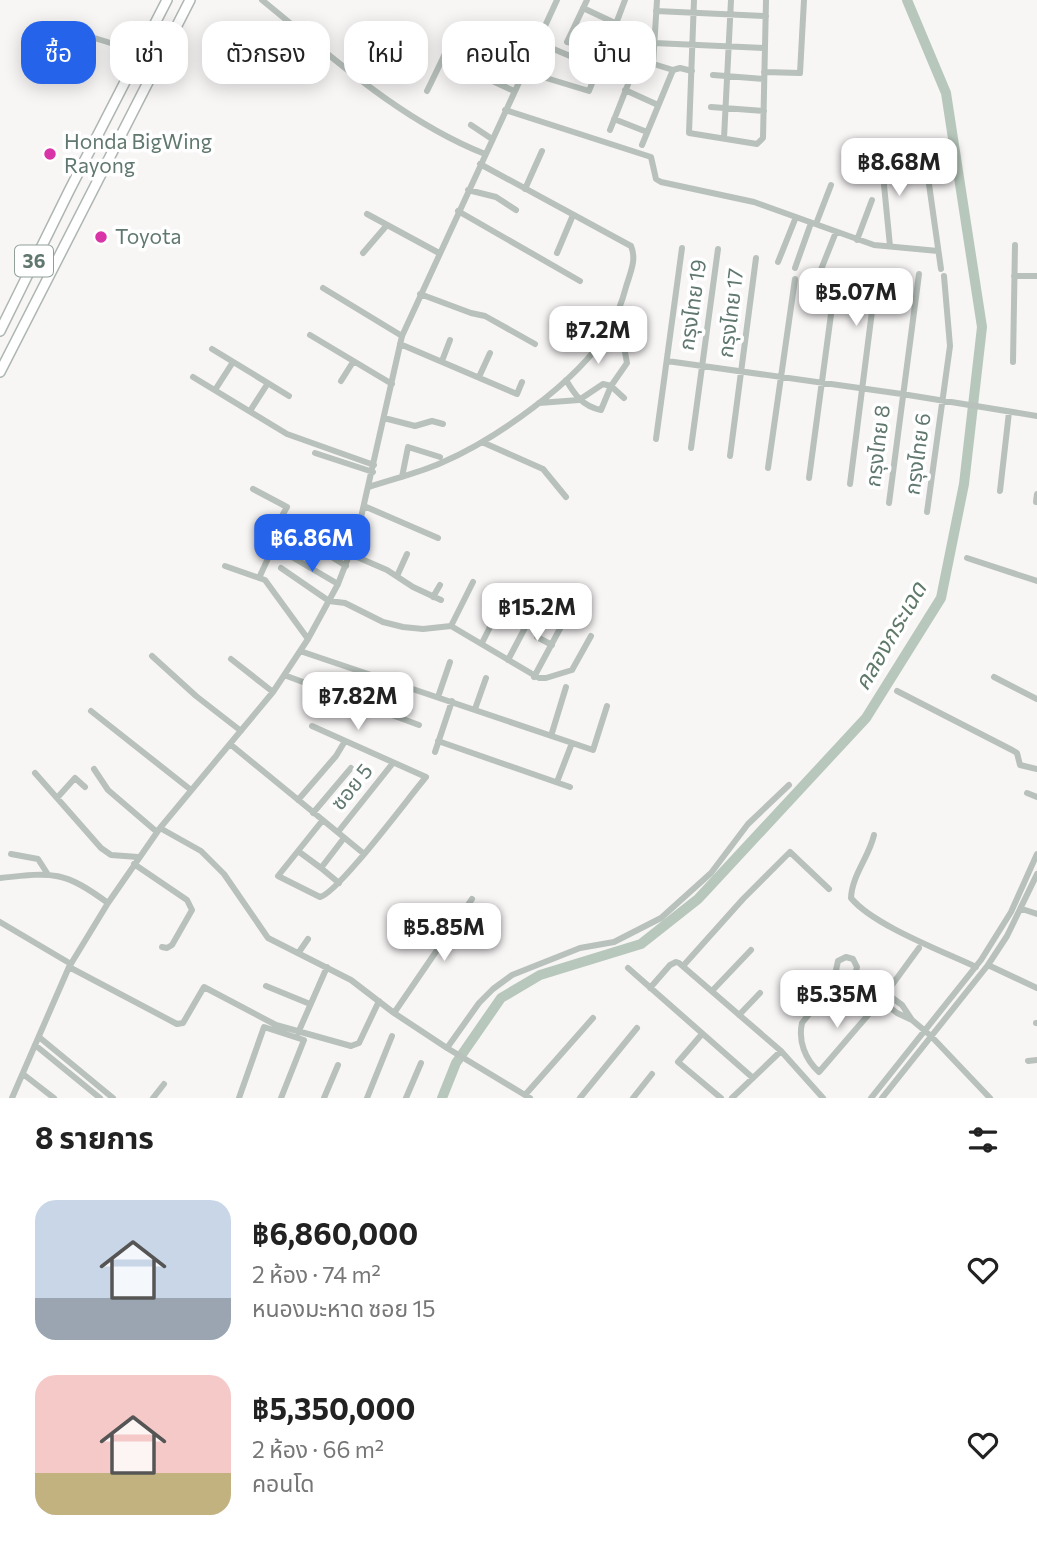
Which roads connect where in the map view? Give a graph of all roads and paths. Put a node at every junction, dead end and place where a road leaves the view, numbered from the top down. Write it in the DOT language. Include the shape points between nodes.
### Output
graph roads {
  1 [pos="167,0"];
  2 [pos="190,0"];
  3 [pos="262,0"];
  4 [pos="556,0"];
  5 [pos="587,0"];
  6 [pos="625,0"];
  7 [pos="657,0"];
  8 [pos="694,0"];
  9 [pos="731,0"];
  10 [pos="766,0"];
  11 [pos="804,0"];
  12 [pos="583,8"];
  13 [pos="656,11"];
  14 [pos="694,13"];
  15 [pos="730,15"];
  16 [pos="766,16"];
  17 [pos="156,21"];
  18 [pos="546,21"];
  19 [pos="577,21"];
  20 [pos="611,21"];
  21 [pos="616,21"];
  22 [pos="655,21"];
  23 [pos="656,43"];
  24 [pos="693,44"];
  25 [pos="729,45"];
  26 [pos="765,48"];
  27 [pos="442,60"];
  28 [pos="656,66"];
  29 [pos="673,70"];
  30 [pos="692,71"];
  31 [pos="713,75"];
  32 [pos="764,76"];
  33 [pos="727,78"];
  34 [pos="555,81"];
  35 [pos="124,84"];
  36 [pos="499,84"];
  37 [pos="517,84"];
  38 [pos="592,84"];
  39 [pos="628,84"];
  40 [pos="625,90"];
  41 [pos="427,91"];
  42 [pos="514,91"];
  43 [pos="658,104"];
  44 [pos="711,107"];
  45 [pos="726,109"];
  46 [pos="505,110"];
  47 [pos="764,111"];
  48 [pos="614,120"];
  49 [pos="471,125"];
  50 [pos="610,130"];
  51 [pos="647,132"];
  52 [pos="724,138"];
  53 [pos="492,139"];
  54 [pos="642,145"];
  55 [pos="542,151"];
  56 [pos="485,154"];
  57 [pos="480,164"];
  58 [pos="831,185"];
  59 [pos="525,189"];
  60 [pos="468,190"];
  61 [pos="872,200"];
  62 [pos="516,210"];
  63 [pos="458,211"];
  64 [pos="367,214"];
  65 [pos="573,215"];
  66 [pos="796,217"];
  67 [pos="814,223"];
  68 [pos="387,225"];
  69 [pos="836,232"];
  70 [pos="857,240"];
  71 [pos="1015,245"];
  72 [pos="890,246"];
  73 [pos="682,248"];
  74 [pos="718,249"];
  75 [pos="938,251"];
  76 [pos="363,253"];
  77 [pos="439,253"];
  78 [pos="557,253"];
  79 [pos="756,258"];
  80 [pos="778,262"];
  81 [pos="795,268"];
  82 [pos="877,272"];
  83 [pos="919,274"];
  84 [pos="1014,276"];
  85 [pos="1037,276"];
  86 [pos="818,277"];
  87 [pos="794,279"];
  88 [pos="580,281"];
  89 [pos="323,288"];
  90 [pos="834,292"];
  91 [pos="420,294"];
  92 [pos="628,315"];
  93 [pos="612,324"];
  94 [pos="620,326"];
  95 [pos="0,331"];
  96 [pos="310,335"];
  97 [pos="401,340"];
  98 [pos="450,340"];
  99 [pos="536,344"];
  100 [pos="212,349"];
  101 [pos="490,353"];
  102 [pos="442,361"];
  103 [pos="667,361"];
  104 [pos="233,362"];
  105 [pos="353,362"];
  106 [pos="1013,362"];
  107 [pos="702,365"];
  108 [pos="0,372"];
  109 [pos="741,372"];
  110 [pos="194,377"];
  111 [pos="479,377"];
  112 [pos="780,377"];
  113 [pos="566,380"];
  114 [pos="341,381"];
  115 [pos="268,383"];
  116 [pos="522,383"];
  117 [pos="821,383"];
  118 [pos="391,384"];
  119 [pos="611,386"];
  120 [pos="862,388"];
  121 [pos="215,390"];
  122 [pos="902,394"];
  123 [pos="289,396"];
  124 [pos="624,398"];
  125 [pos="579,400"];
  126 [pos="943,400"];
  127 [pos="539,402"];
  128 [pos="250,411"];
  129 [pos="1009,412"];
  130 [pos="1037,415"];
  131 [pos="384,418"];
  132 [pos="443,424"];
  133 [pos="656,439"];
  134 [pos="482,442"];
  135 [pos="691,448"];
  136 [pos="315,453"];
  137 [pos="730,456"];
  138 [pos="440,457"];
  139 [pos="768,468"];
  140 [pos="374,469"];
  141 [pos="402,477"];
  142 [pos="809,478"];
  143 [pos="850,484"];
  144 [pos="369,487"];
  145 [pos="253,488"];
  146 [pos="1000,491"];
  147 [pos="1037,494"];
  148 [pos="566,497"];
  149 [pos="1036,502"];
  150 [pos="888,503"];
  151 [pos="364,506"];
  152 [pos="927,512"];
  153 [pos="296,534"];
  154 [pos="438,538"];
  155 [pos="350,554"];
  156 [pos="407,554"];
  157 [pos="292,557"];
  158 [pos="967,558"];
  159 [pos="225,566"];
  160 [pos="346,566"];
  161 [pos="281,568"];
  162 [pos="397,576"];
  163 [pos="259,578"];
  164 [pos="473,582"];
  165 [pos="1037,582"];
  166 [pos="440,585"];
  167 [pos="337,586"];
  168 [pos="506,595"];
  169 [pos="433,597"];
  170 [pos="441,600"];
  171 [pos="329,601"];
  172 [pos="345,603"];
  173 [pos="537,605"];
  174 [pos="563,623"];
  175 [pos="451,626"];
  176 [pos="592,636"];
  177 [pos="537,637"];
  178 [pos="308,639"];
  179 [pos="482,643"];
  180 [pos="552,645"];
  181 [pos="300,651"];
  182 [pos="152,656"];
  183 [pos="231,659"];
  184 [pos="508,660"];
  185 [pos="450,662"];
  186 [pos="284,675"];
  187 [pos="534,677"];
  188 [pos="994,677"];
  189 [pos="486,678"];
  190 [pos="566,687"];
  191 [pos="897,691"];
  192 [pos="273,692"];
  193 [pos="438,696"];
  194 [pos="1037,699"];
  195 [pos="452,701"];
  196 [pos="607,706"];
  197 [pos="475,709"];
  198 [pos="91,711"];
  199 [pos="419,725"];
  200 [pos="312,726"];
  201 [pos="241,731"];
  202 [pos="551,736"];
  203 [pos="345,741"];
  204 [pos="438,741"];
  205 [pos="572,743"];
  206 [pos="230,744"];
  207 [pos="435,752"];
  208 [pos="393,763"];
  209 [pos="351,768"];
  210 [pos="94,769"];
  211 [pos="1037,769"];
  212 [pos="35,773"];
  213 [pos="557,782"];
  214 [pos="789,785"];
  215 [pos="85,787"];
  216 [pos="570,787"];
  217 [pos="191,790"];
  218 [pos="1027,793"];
  219 [pos="1037,797"];
  220 [pos="57,798"];
  221 [pos="298,800"];
  222 [pos="313,813"];
  223 [pos="322,821"];
  224 [pos="159,830"];
  225 [pos="338,832"];
  226 [pos="874,835"];
  227 [pos="344,838"];
  228 [pos="298,851"];
  229 [pos="363,853"];
  230 [pos="11,854"];
  231 [pos="1037,855"];
  232 [pos="138,857"];
  233 [pos="134,864"];
  234 [pos="321,868"];
  235 [pos="47,873"];
  236 [pos="1037,874"];
  237 [pos="0,878"];
  238 [pos="339,883"];
  239 [pos="829,889"];
  240 [pos="472,899"];
  241 [pos="108,903"];
  242 [pos="1022,909"];
  243 [pos="1037,914"];
  244 [pos="0,922"];
  245 [pos="308,939"];
  246 [pos="162,947"];
  247 [pos="919,948"];
  248 [pos="751,950"];
  249 [pos="299,952"];
  250 [pos="70,965"];
  251 [pos="988,965"];
  252 [pos="683,966"];
  253 [pos="327,967"];
  254 [pos="976,967"];
  255 [pos="628,968"];
  256 [pos="854,974"];
  257 [pos="839,975"];
  258 [pos="266,986"];
  259 [pos="650,988"];
  260 [pos="1037,988"];
  261 [pos="712,991"];
  262 [pos="760,993"];
  263 [pos="886,993"];
  264 [pos="881,1000"];
  265 [pos="379,1001"];
  266 [pos="310,1004"];
  267 [pos="394,1013"];
  268 [pos="739,1015"];
  269 [pos="593,1018"];
  270 [pos="912,1020"];
  271 [pos="637,1028"];
  272 [pos="924,1030"];
  273 [pos="298,1033"];
  274 [pos="702,1034"];
  275 [pos="392,1036"];
  276 [pos="931,1036"];
  277 [pos="39,1037"];
  278 [pos="35,1045"];
  279 [pos="450,1050"];
  280 [pos="781,1051"];
  281 [pos="1037,1060"];
  282 [pos="1028,1061"];
  283 [pos="421,1063"];
  284 [pos="338,1065"];
  285 [pos="23,1074"];
  286 [pos="652,1074"];
  287 [pos="753,1079"];
  288 [pos="164,1084"];
  289 [pos="527,1096"];
  290 [pos="12,1098"];
  291 [pos="54,1098"];
  292 [pos="100,1098"];
  293 [pos="113,1098"];
  294 [pos="153,1098"];
  295 [pos="239,1098"];
  296 [pos="281,1098"];
  297 [pos="324,1098"];
  298 [pos="367,1098"];
  299 [pos="406,1098"];
  300 [pos="580,1098"];
  301 [pos="633,1098"];
  302 [pos="721,1098"];
  303 [pos="732,1098"];
  304 [pos="823,1098"];
  305 [pos="872,1098"];
  306 [pos="882,1098"];
  307 [pos="990,1098"];
  1 -- 17 [label="highway, 36"];
  2 -- 108 [label="highway, 36"];
  3 -- 56 [label="street" via="400,108"];
  4 -- 18 [label="street"];
  5 -- 12 [label="street"];
  6 -- 21 [label="street"];
  7 -- 13 [label="street"];
  8 -- 14 [label="street"];
  9 -- 15 [label="street"];
  10 -- 16 [label="street"];
  11 -- 32 [label="street" via="800,73"];
  12 -- 19 [label="street"];
  12 -- 20 [label="street"];
  13 -- 14 [label="street"];
  13 -- 22 [label="street"];
  14 -- 15 [label="street"];
  14 -- 24 [label="street"];
  15 -- 16 [label="street"];
  15 -- 25 [label="street"];
  16 -- 26 [label="street"];
  23 -- 24 [label="street"];
  24 -- 25 [label="street"];
  24 -- 30 [label="street"];
  25 -- 26 [label="street"];
  25 -- 33 [label="street"];
  26 -- 32 [label="street"];
  27 -- 41 [label="street"];
  28 -- 29 [label="street"];
  29 -- 30 [label="street"];
  29 -- 43 [label="street"];
  30 -- 52 [label="street" via="689,133"];
  31 -- 33 [label="street"];
  32 -- 33 [label="street"];
  32 -- 47 [label="street"];
  33 -- 45 [label="street"];
  34 -- 38 [label="street" via="589,91"];
  35 -- 95 [label="highway, 36"];
  36 -- 42 [label="street"];
  37 -- 42 [label="street"];
  39 -- 40 [label="street"];
  40 -- 43 [label="street"];
  40 -- 48 [label="street"];
  42 -- 46 [label="street"];
  43 -- 51 [label="street"];
  44 -- 45 [label="street"];
  45 -- 47 [label="street"];
  45 -- 52 [label="street"];
  46 -- 53 [label="street"];
  46 -- 66 [label="street" via="651,157 656,179 661,182 754,202"];
  47 -- 52 [label="street" via="761,143"];
  48 -- 50 [label="street"];
  48 -- 51 [label="street"];
  49 -- 53 [label="street"];
  51 -- 54 [label="street"];
  53 -- 56 [label="street"];
  55 -- 59 [label="street"];
  56 -- 57 [label="street"];
  57 -- 59 [label="street"];
  57 -- 60 [label="street"];
  58 -- 67 [label="street"];
  59 -- 65 [label="street"];
  60 -- 62 [label="street" via="496,197"];
  60 -- 63 [label="street"];
  61 -- 70 [label="street"];
  63 -- 77 [label="street"];
  63 -- 88 [label="street"];
  64 -- 68 [label="street"];
  65 -- 78 [label="street"];
  65 -- 93 [label="street" via="631,246 635,255"];
  66 -- 67 [label="street"];
  66 -- 80 [label="street"];
  67 -- 69 [label="street"];
  67 -- 81 [label="street"];
  68 -- 76 [label="street"];
  68 -- 77 [label="street"];
  69 -- 70 [label="street"];
  69 -- 86 [label="street"];
  70 -- 72 [label="street"];
  71 -- 84 [label="street"];
  72 -- 75 [label="street"];
  72 -- 75 [label="street, กรุงไทย 6" via="884,185 925,156"];
  73 -- 103 [label="street"];
  74 -- 107 [label="street, กรุงไทย 19"];
  75 -- 126 [label="street, กรุงไทย 6" via="950,346"];
  77 -- 91 [label="street"];
  79 -- 109 [label="street, กรุงไทย 17"];
  82 -- 120 [label="street"];
  83 -- 122 [label="street, กรุงไทย 8"];
  84 -- 85 [label="street"];
  84 -- 106 [label="street"];
  87 -- 112 [label="street"];
  89 -- 97 [label="street"];
  90 -- 117 [label="street"];
  91 -- 97 [label="street"];
  91 -- 99 [label="street" via="485,316"];
  92 -- 94 [label="street"];
  93 -- 94 [label="street"];
  93 -- 113 [label="street"];
  94 -- 119 [label="street" via="626,363"];
  96 -- 105 [label="street"];
  97 -- 102 [label="street"];
  97 -- 118 [label="street"];
  98 -- 102 [label="street"];
  100 -- 104 [label="street"];
  101 -- 111 [label="street"];
  102 -- 111 [label="street"];
  103 -- 107 [label="street"];
  103 -- 133 [label="street"];
  104 -- 115 [label="street"];
  104 -- 121 [label="street"];
  105 -- 114 [label="street"];
  105 -- 118 [label="street"];
  107 -- 109 [label="street"];
  107 -- 135 [label="street, กรุงไทย 19"];
  109 -- 112 [label="street"];
  109 -- 137 [label="street, กรุงไทย 17"];
  110 -- 121 [label="street"];
  111 -- 116 [label="street" via="517,394"];
  112 -- 117 [label="street"];
  112 -- 139 [label="street"];
  113 -- 125 [label="street"];
  113 -- 127 [label="street"];
  115 -- 123 [label="street"];
  115 -- 128 [label="street"];
  117 -- 120 [label="street"];
  117 -- 142 [label="street"];
  118 -- 131 [label="street"];
  119 -- 124 [label="street"];
  119 -- 125 [label="street" via="603,384"];
  119 -- 125 [label="street" via="601,410"];
  120 -- 122 [label="street"];
  120 -- 143 [label="street"];
  121 -- 128 [label="street"];
  122 -- 126 [label="street"];
  122 -- 150 [label="street, กรุงไทย 8"];
  125 -- 127 [label="street"];
  126 -- 129 [label="street"];
  126 -- 152 [label="street, กรุงไทย 6"];
  127 -- 134 [label="street"];
  128 -- 140 [label="street" via="287,434"];
  129 -- 130 [label="street"];
  129 -- 146 [label="street"];
  131 -- 132 [label="street" via="415,426 432,421"];
  131 -- 140 [label="street"];
  134 -- 141 [label="street"];
  134 -- 148 [label="street" via="543,469"];
  136 -- 140 [label="street"];
  138 -- 141 [label="street" via="408,447"];
  140 -- 144 [label="street"];
  141 -- 144 [label="street"];
  144 -- 151 [label="street"];
  145 -- 163 [label="street" via="287,507 273,532 270,554"];
  147 -- 149 [label="street"];
  151 -- 154 [label="street"];
  151 -- 155 [label="street"];
  153 -- 160 [label="street"];
  155 -- 160 [label="street"];
  155 -- 162 [label="street"];
  156 -- 162 [label="street"];
  157 -- 167 [label="street"];
  158 -- 165 [label="street"];
  159 -- 163 [label="street"];
  160 -- 167 [label="street"];
  161 -- 171 [label="street"];
  162 -- 169 [label="street"];
  163 -- 178 [label="street" via="269,584"];
  164 -- 175 [label="street"];
  166 -- 169 [label="street"];
  167 -- 171 [label="street"];
  167 -- 172 [label="street"];
  168 -- 179 [label="street"];
  169 -- 170 [label="street"];
  171 -- 172 [label="street"];
  171 -- 178 [label="street"];
  172 -- 175 [label="street" via="371,618 404,627"];
  173 -- 184 [label="street"];
  174 -- 180 [label="street"];
  175 -- 179 [label="street"];
  176 -- 187 [label="street" via="572,670"];
  177 -- 180 [label="street"];
  178 -- 181 [label="street"];
  179 -- 184 [label="street"];
  180 -- 187 [label="street"];
  181 -- 186 [label="street"];
  181 -- 193 [label="street"];
  182 -- 201 [label="street"];
  183 -- 192 [label="street"];
  184 -- 187 [label="street"];
  185 -- 193 [label="street"];
  186 -- 192 [label="street"];
  186 -- 199 [label="street"];
  188 -- 194 [label="street"];
  189 -- 197 [label="street"];
  190 -- 202 [label="street"];
  191 -- 211 [label="street" via="1017,753 1020,765"];
  192 -- 201 [label="street"];
  193 -- 195 [label="street"];
  195 -- 197 [label="street"];
  195 -- 204 [label="street"];
  196 -- 205 [label="street" via="593,750"];
  197 -- 202 [label="street"];
  198 -- 217 [label="street"];
  200 -- 203 [label="street"];
  201 -- 206 [label="street"];
  202 -- 205 [label="street"];
  203 -- 208 [label="street"];
  203 -- 221 [label="street"];
  204 -- 207 [label="street"];
  204 -- 213 [label="street"];
  205 -- 213 [label="street"];
  206 -- 217 [label="street"];
  206 -- 221 [label="street"];
  208 -- 225 [label="street, ซอย 5"];
  208 -- 229 [label="street" via="426,777"];
  209 -- 222 [label="street"];
  210 -- 224 [label="street" via="108,790"];
  212 -- 220 [label="street"];
  213 -- 216 [label="street"];
  214 -- 279 [label="street" via="748,824 711,873 661,918 614,942 580,948 512,975 479,1003"];
  215 -- 220 [label="street" via="75,778"];
  217 -- 224 [label="street"];
  218 -- 219 [label="street"];
  220 -- 232 [label="street" via="107,853"];
  221 -- 222 [label="street"];
  222 -- 223 [label="street"];
  223 -- 225 [label="street"];
  223 -- 228 [label="street"];
  224 -- 232 [label="street"];
  224 -- 249 [label="street" via="201,851 224,874 268,938"];
  225 -- 227 [label="street"];
  226 -- 254 [label="street" via="851,898 882,923"];
  227 -- 229 [label="street"];
  227 -- 234 [label="street"];
  228 -- 234 [label="street"];
  228 -- 238 [label="street" via="278,876 320,897"];
  229 -- 238 [label="street"];
  230 -- 235 [label="street" via="38,859"];
  231 -- 254 [label="street" via="1011,912"];
  232 -- 233 [label="street"];
  233 -- 241 [label="street"];
  233 -- 246 [label="street" via="190,903 191,915 174,942"];
  234 -- 238 [label="street"];
  235 -- 237 [label="street"];
  235 -- 241 [label="street" via="79,882"];
  236 -- 242 [label="street"];
  239 -- 252 [label="street" via="790,852"];
  240 -- 267 [label="street"];
  241 -- 250 [label="street"];
  242 -- 243 [label="street"];
  242 -- 251 [label="street"];
  244 -- 250 [label="street"];
  245 -- 249 [label="street"];
  247 -- 263 [label="street"];
  248 -- 261 [label="street"];
  249 -- 253 [label="street"];
  250 -- 273 [label="street" via="177,1024 183,1023 204,986 263,1020"];
  250 -- 277 [label="street"];
  251 -- 260 [label="street"];
  251 -- 276 [label="street"];
  252 -- 259 [label="street" via="673,963"];
  252 -- 261 [label="street"];
  253 -- 265 [label="street"];
  253 -- 266 [label="street"];
  254 -- 272 [label="street"];
  255 -- 259 [label="street"];
  256 -- 257 [label="street"];
  256 -- 257 [label="street" via="853,959 842,958 836,966"];
  256 -- 263 [label="street"];
  256 -- 264 [label="street"];
  257 -- 264 [label="street" via="802,1023 801,1044 819,1072"];
  258 -- 266 [label="street"];
  259 -- 274 [label="street"];
  261 -- 268 [label="street"];
  262 -- 268 [label="street"];
  263 -- 264 [label="street"];
  263 -- 270 [label="street"];
  264 -- 270 [label="street"];
  265 -- 267 [label="street"];
  265 -- 273 [label="street" via="354,1046"];
  266 -- 273 [label="street"];
  267 -- 279 [label="street"];
  268 -- 280 [label="street"];
  269 -- 289 [label="street"];
  270 -- 272 [label="street"];
  271 -- 300 [label="street"];
  272 -- 276 [label="street"];
  272 -- 305 [label="street"];
  274 -- 287 [label="street"];
  274 -- 302 [label="street" via="678,1062"];
  275 -- 298 [label="street"];
  276 -- 306 [label="street"];
  276 -- 307 [label="street"];
  277 -- 278 [label="street"];
  277 -- 293 [label="street"];
  278 -- 285 [label="street"];
  278 -- 292 [label="street"];
  279 -- 289 [label="street"];
  280 -- 287 [label="street"];
  280 -- 304 [label="street"];
  281 -- 282 [label="street"];
  283 -- 299 [label="street"];
  284 -- 297 [label="street"];
  285 -- 290 [label="street"];
  285 -- 291 [label="street"];
  286 -- 301 [label="street"];
  287 -- 303 [label="street"];
  288 -- 294 [label="street"];
  295 -- 296 [label="street" via="264,1027 304,1040"];
}
